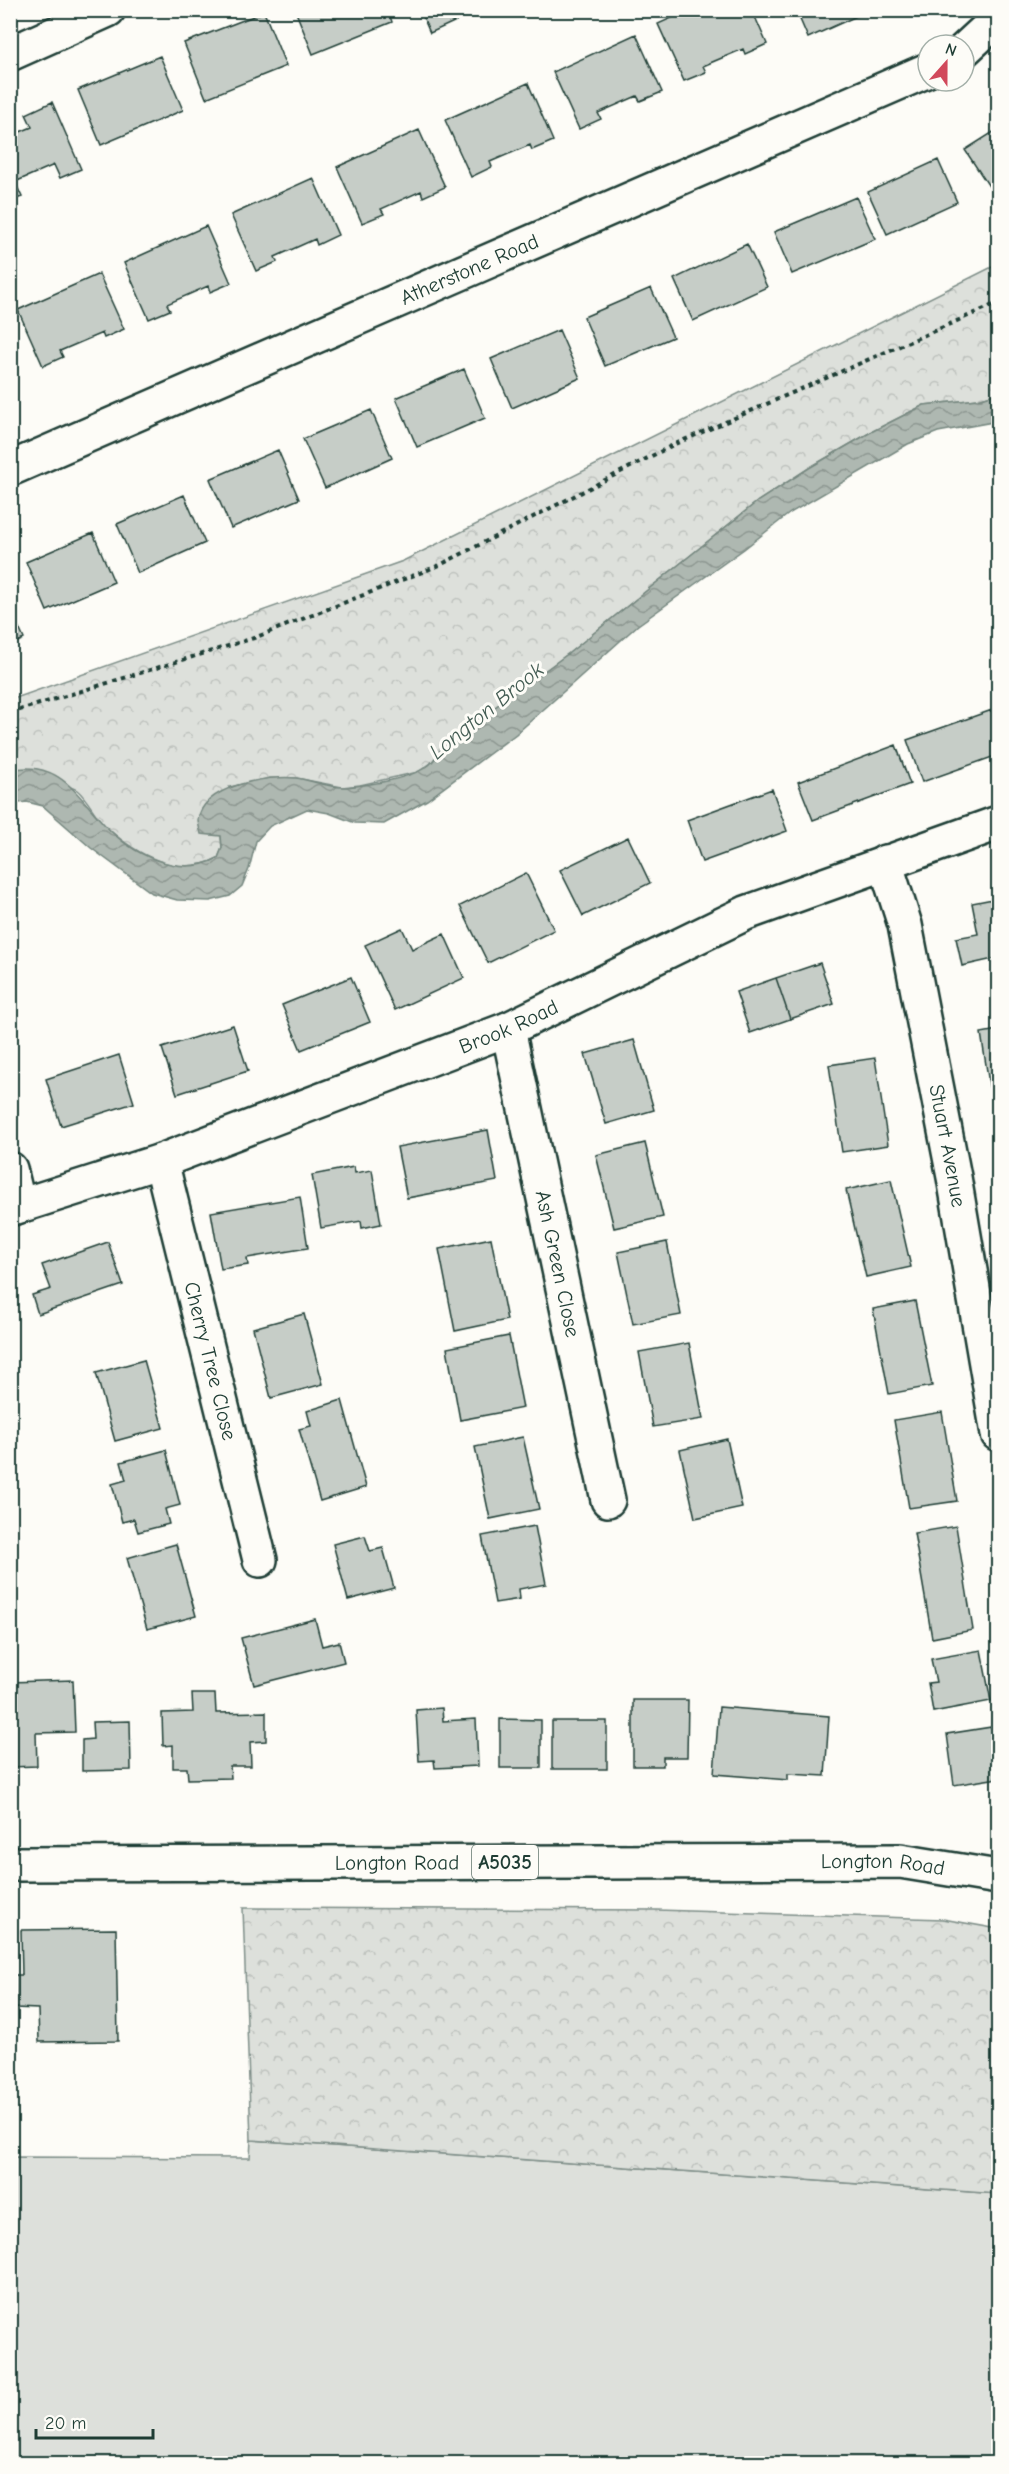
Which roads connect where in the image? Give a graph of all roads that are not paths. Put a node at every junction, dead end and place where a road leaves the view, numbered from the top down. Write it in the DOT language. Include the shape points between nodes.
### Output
graph roads {
  1 [pos="108,10"];
  2 [pos="997,10"];
  3 [pos="976,39"];
  4 [pos="10,54"];
  5 [pos="916,75"];
  6 [pos="10,469"];
  7 [pos="999,823"];
  8 [pos="885,862"];
  9 [pos="508,1029"];
  10 [pos="161,1161"];
  11 [pos="10,1169"];
  12 [pos="15,1208"];
  13 [pos="999,1434"];
  14 [pos="608,1500"];
  15 [pos="260,1560"];
  16 [pos="10,1864"];
  17 [pos="999,1877"];
  1 -- 4 [label="street"];
  2 -- 3 [label="street" via="991,25"];
  5 -- 6 [label="street, Atherstone Road"];
  7 -- 8 [label="street, Brook Road"];
  8 -- 9 [label="street, Brook Road" via="746,913"];
  8 -- 13 [label="street, Stuart Avenue" via="904,925"];
  9 -- 10 [label="street, Brook Road"];
  9 -- 14 [label="street, Ash Green Close"];
  10 -- 12 [label="street, Brook Road"];
  10 -- 15 [label="street, Cherry Tree Close"];
  11 -- 12 [label="street"];
  16 -- 17 [label="street, Longton Road / A5035" via="900,1861"];
}
